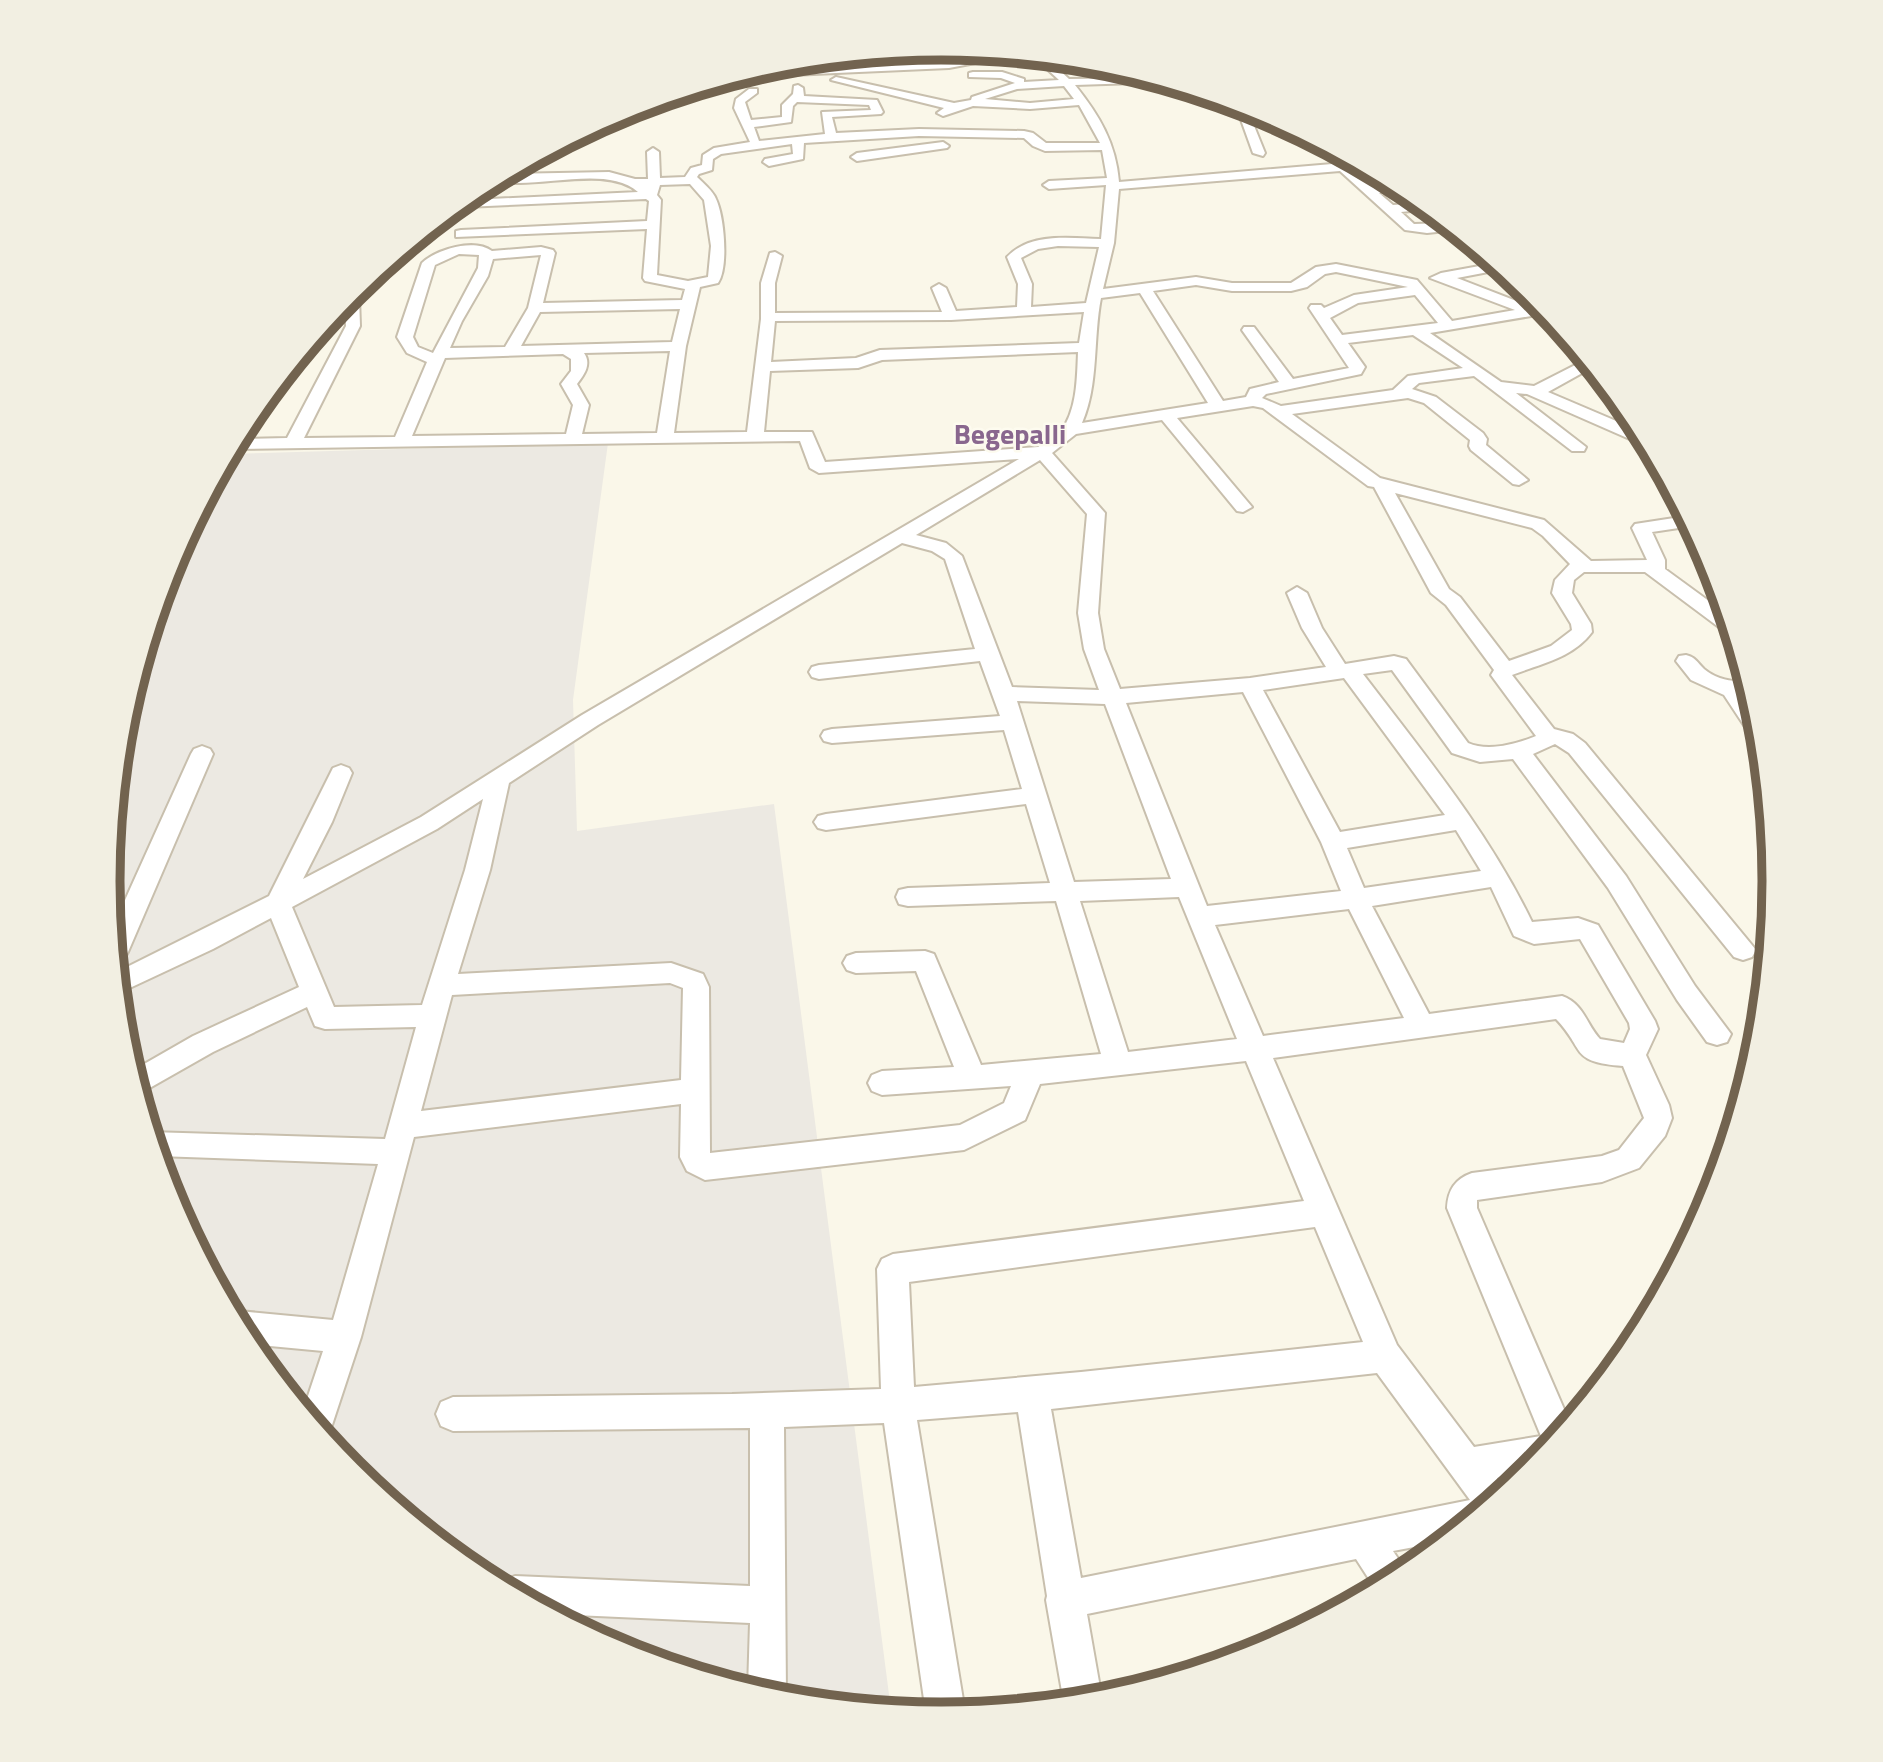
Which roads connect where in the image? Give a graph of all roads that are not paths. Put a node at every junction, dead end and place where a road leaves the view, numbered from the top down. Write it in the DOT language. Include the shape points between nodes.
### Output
graph roads {
  1 [pos="970,61"];
  2 [pos="920,65"];
  3 [pos="1052,67"];
  4 [pos="807,71"];
  5 [pos="796,73"];
  6 [pos="791,74"];
  7 [pos="973,75"];
  8 [pos="941,76"];
  9 [pos="1131,82"];
  10 [pos="747,83"];
  11 [pos="1066,83"];
  12 [pos="1031,85"];
  13 [pos="753,91"];
  14 [pos="765,95"];
  15 [pos="778,99"];
  16 [pos="1081,102"];
  17 [pos="790,104"];
  18 [pos="959,106"];
  19 [pos="741,112"];
  20 [pos="1245,118"];
  21 [pos="747,124"];
  22 [pos="939,130"];
  23 [pos="881,135"];
  24 [pos="831,136"];
  25 [pos="798,139"];
  26 [pos="1033,139"];
  27 [pos="1106,141"];
  28 [pos="945,145"];
  29 [pos="754,146"];
  30 [pos="1013,147"];
  31 [pos="994,149"];
  32 [pos="653,152"];
  33 [pos="1259,153"];
  34 [pos="857,157"];
  35 [pos="769,162"];
  36 [pos="1343,167"];
  37 [pos="1346,167"];
  38 [pos="527,173"];
  39 [pos="689,180"];
  40 [pos="652,181"];
  41 [pos="635,183"];
  42 [pos="1112,183"];
  43 [pos="1049,185"];
  44 [pos="1383,189"];
  45 [pos="1370,190"];
  46 [pos="648,196"];
  47 [pos="1411,207"];
  48 [pos="1391,209"];
  49 [pos="467,214"];
  50 [pos="653,225"];
  51 [pos="1440,227"];
  52 [pos="1107,243"];
  53 [pos="457,250"];
  54 [pos="487,255"];
  55 [pos="775,256"];
  56 [pos="1488,268"];
  57 [pos="1441,277"];
  58 [pos="692,284"];
  59 [pos="1416,287"];
  60 [pos="939,288"];
  61 [pos="1144,288"];
  62 [pos="1095,300"];
  63 [pos="687,304"];
  64 [pos="1529,307"];
  65 [pos="535,308"];
  66 [pos="352,309"];
  67 [pos="1024,311"];
  68 [pos="1533,311"];
  69 [pos="951,316"];
  70 [pos="768,317"];
  71 [pos="1448,326"];
  72 [pos="1249,330"];
  73 [pos="1415,330"];
  74 [pos="1338,340"];
  75 [pos="678,346"];
  76 [pos="1087,347"];
  77 [pos="565,349"];
  78 [pos="512,350"];
  79 [pos="439,356"];
  80 [pos="763,367"];
  81 [pos="1582,367"];
  82 [pos="1476,371"];
  83 [pos="1289,384"];
  84 [pos="1496,386"];
  85 [pos="1535,392"];
  86 [pos="1399,393"];
  87 [pos="1252,401"];
  88 [pos="1217,405"];
  89 [pos="1278,411"];
  90 [pos="1166,415"];
  91 [pos="1069,430"];
  92 [pos="1630,433"];
  93 [pos="665,436"];
  94 [pos="755,436"];
  95 [pos="573,438"];
  96 [pos="401,442"];
  97 [pos="246,444"];
  98 [pos="292,444"];
  99 [pos="1578,447"];
  100 [pos="1042,452"];
  101 [pos="1519,480"];
  102 [pos="1381,484"];
  103 [pos="1244,507"];
  104 [pos="1680,522"];
  105 [pos="899,536"];
  106 [pos="1581,564"];
  107 [pos="1656,569"];
  108 [pos="1297,593"];
  109 [pos="1720,619"];
  110 [pos="987,654"];
  111 [pos="1686,661"];
  112 [pos="1505,670"];
  113 [pos="1344,671"];
  114 [pos="819,672"];
  115 [pos="1250,685"];
  116 [pos="1740,688"];
  117 [pos="1004,694"];
  118 [pos="1112,697"];
  119 [pos="1013,722"];
  120 [pos="1547,734"];
  121 [pos="832,736"];
  122 [pos="1517,748"];
  123 [pos="202,754"];
  124 [pos="341,773"];
  125 [pos="498,779"];
  126 [pos="1036,795"];
  127 [pos="1462,821"];
  128 [pos="826,822"];
  129 [pos="1333,842"];
  130 [pos="1498,877"];
  131 [pos="1187,888"];
  132 [pos="1063,893"];
  133 [pos="908,897"];
  134 [pos="1356,899"];
  135 [pos="278,903"];
  136 [pos="1199,917"];
  137 [pos="122,936"];
  138 [pos="1743,950"];
  139 [pos="856,963"];
  140 [pos="126,979"];
  141 [pos="443,985"];
  142 [pos="314,992"];
  143 [pos="432,1016"];
  144 [pos="1422,1027"];
  145 [pos="1717,1034"];
  146 [pos="1253,1048"];
  147 [pos="1632,1055"];
  148 [pos="1118,1064"];
  149 [pos="1030,1074"];
  150 [pos="144,1078"];
  151 [pos="972,1078"];
  152 [pos="882,1083"];
  153 [pos="695,1090"];
  154 [pos="400,1139"];
  155 [pos="163,1143"];
  156 [pos="1324,1212"];
  157 [pos="253,1328"];
  158 [pos="345,1337"];
  159 [pos="1385,1356"];
  160 [pos="1032,1394"];
  161 [pos="898,1405"];
  162 [pos="767,1410"];
  163 [pos="453,1415"];
  164 [pos="318,1416"];
  165 [pos="1555,1427"];
  166 [pos="1529,1455"];
  167 [pos="1465,1466"];
  168 [pos="1487,1495"];
  169 [pos="1457,1521"];
  170 [pos="1364,1540"];
  171 [pos="1386,1572"];
  172 [pos="536,1595"];
  173 [pos="1064,1600"];
  174 [pos="769,1605"];
  175 [pos="767,1684"];
  176 [pos="1081,1690"];
  177 [pos="945,1702"];
  1 -- 2 [label="street"];
  2 -- 4 [label="street"];
  2 -- 8 [label="street" via="925,74"];
  3 -- 11 [label="street"];
  5 -- 18 [label="street"];
  6 -- 17 [label="street" via="800,91"];
  7 -- 12 [label="street" via="1002,75"];
  9 -- 11 [label="street"];
  10 -- 13 [label="street"];
  11 -- 12 [label="street"];
  11 -- 16 [label="street"];
  12 -- 18 [label="street" via="1005,88"];
  13 -- 14 [label="street"];
  13 -- 19 [label="street" via="740,102"];
  15 -- 17 [label="street"];
  16 -- 18 [label="street"];
  16 -- 27 [label="street"];
  17 -- 19 [label="street"];
  17 -- 21 [label="street" via="785,121"];
  17 -- 24 [label="street" via="873,102 874,113 826,114"];
  18 -- 22 [label="street" via="936,121"];
  19 -- 21 [label="street"];
  20 -- 33 [label="street"];
  21 -- 29 [label="street"];
  22 -- 23 [label="street"];
  22 -- 26 [label="street"];
  23 -- 24 [label="street"];
  23 -- 28 [label="street" via="905,143"];
  24 -- 25 [label="street"];
  25 -- 29 [label="street"];
  25 -- 35 [label="street" via="799,156"];
  26 -- 27 [label="street" via="1056,148"];
  26 -- 30 [label="street"];
  27 -- 42 [label="street"];
  28 -- 31 [label="street" via="975,143"];
  28 -- 34 [label="street"];
  29 -- 39 [label="street" via="711,154 708,167 694,172"];
  32 -- 40 [label="street"];
  36 -- 37 [label="street"];
  36 -- 42 [label="street"];
  36 -- 45 [label="street"];
  38 -- 41 [label="street" via="606,176"];
  39 -- 40 [label="street"];
  39 -- 58 [label="street" via="709,198 718,246 714,279"];
  40 -- 41 [label="street"];
  40 -- 46 [label="street" via="654,191"];
  41 -- 46 [label="street"];
  42 -- 43 [label="street"];
  42 -- 52 [label="street"];
  44 -- 45 [label="street"];
  45 -- 48 [label="street"];
  46 -- 49 [label="street"];
  46 -- 50 [label="street" via="655,201"];
  47 -- 48 [label="street"];
  48 -- 51 [label="street" via="1414,228"];
  49 -- 50 [label="street"];
  49 -- 53 [label="street"];
  50 -- 58 [label="street" via="650,278"];
  52 -- 62 [label="street"];
  52 -- 67 [label="street" via="1045,244 1020,251 1014,257 1025,284"];
  53 -- 54 [label="street" via="484,250"];
  53 -- 79 [label="street" via="429,263 405,333 412,350"];
  54 -- 65 [label="street" via="547,253"];
  54 -- 79 [label="street" via="475,291"];
  55 -- 70 [label="street" via="768,284"];
  56 -- 57 [label="street"];
  57 -- 59 [label="street"];
  57 -- 64 [label="street"];
  58 -- 63 [label="street"];
  59 -- 61 [label="street" via="1330,268 1291,287 1233,288 1196,281"];
  59 -- 71 [label="street"];
  59 -- 74 [label="street" via="1319,312"];
  60 -- 69 [label="street"];
  61 -- 62 [label="street"];
  61 -- 88 [label="street"];
  62 -- 67 [label="street"];
  62 -- 76 [label="street"];
  63 -- 65 [label="street"];
  63 -- 75 [label="street"];
  65 -- 78 [label="street"];
  66 -- 98 [label="street" via="353,326"];
  67 -- 69 [label="street"];
  68 -- 71 [label="street"];
  69 -- 70 [label="street"];
  70 -- 80 [label="street"];
  71 -- 73 [label="street"];
  72 -- 83 [label="street"];
  73 -- 74 [label="street"];
  73 -- 82 [label="street"];
  74 -- 83 [label="street" via="1357,367 1355,371"];
  75 -- 77 [label="street"];
  75 -- 93 [label="street"];
  76 -- 80 [label="street" via="880,355 858,363"];
  76 -- 91 [label="street" via="1084,382"];
  77 -- 78 [label="street"];
  77 -- 95 [label="street" via="579,357 579,371 569,384 581,405"];
  78 -- 79 [label="street"];
  79 -- 96 [label="street"];
  80 -- 94 [label="street"];
  81 -- 85 [label="street"];
  82 -- 84 [label="street"];
  82 -- 86 [label="street" via="1415,379"];
  83 -- 87 [label="street" via="1256,393"];
  84 -- 85 [label="street"];
  84 -- 99 [label="street"];
  85 -- 92 [label="street"];
  86 -- 89 [label="street"];
  86 -- 101 [label="street" via="1430,400 1477,437 1477,446"];
  87 -- 88 [label="street"];
  87 -- 89 [label="street"];
  88 -- 90 [label="street"];
  89 -- 102 [label="street" via="1360,474"];
  90 -- 91 [label="street"];
  90 -- 103 [label="street"];
  91 -- 100 [label="street"];
  93 -- 94 [label="street"];
  93 -- 95 [label="street"];
  94 -- 100 [label="street" via="806,436 819,468"];
  95 -- 96 [label="street"];
  96 -- 98 [label="street"];
  97 -- 98 [label="street"];
  100 -- 105 [label="street"];
  100 -- 118 [label="street" via="1096,513 1088,613 1094,649"];
  102 -- 106 [label="street" via="1538,524"];
  102 -- 112 [label="street" via="1441,593"];
  104 -- 107 [label="street" via="1640,528"];
  105 -- 110 [label="street" via="953,555"];
  105 -- 125 [label="street"];
  106 -- 107 [label="street"];
  106 -- 112 [label="street" via="1561,587 1582,632 1558,651"];
  107 -- 109 [label="street"];
  108 -- 113 [label="street" via="1312,628"];
  110 -- 114 [label="street"];
  110 -- 117 [label="street"];
  111 -- 116 [label="street" via="1699,675"];
  112 -- 120 [label="street" via="1503,681"];
  113 -- 115 [label="street"];
  113 -- 122 [label="street" via="1399,664 1460,748 1475,755"];
  113 -- 127 [label="street"];
  115 -- 118 [label="street"];
  115 -- 129 [label="street"];
  117 -- 118 [label="street"];
  117 -- 119 [label="street"];
  118 -- 131 [label="street"];
  119 -- 121 [label="street"];
  119 -- 126 [label="street"];
  120 -- 122 [label="street" via="1547,740"];
  120 -- 138 [label="street" via="1577,748"];
  122 -- 145 [label="street" via="1617,882"];
  123 -- 137 [label="street"];
  124 -- 135 [label="street"];
  125 -- 135 [label="street" via="429,823"];
  125 -- 141 [label="street" via="491,827"];
  126 -- 128 [label="street"];
  126 -- 132 [label="street"];
  127 -- 129 [label="street"];
  127 -- 130 [label="street"];
  129 -- 134 [label="street"];
  130 -- 134 [label="street"];
  130 -- 147 [label="street" via="1527,932 1577,928 1589,932 1642,1021 1644,1029"];
  131 -- 132 [label="street"];
  131 -- 136 [label="street"];
  132 -- 133 [label="street"];
  132 -- 148 [label="street"];
  134 -- 136 [label="street"];
  134 -- 144 [label="street"];
  135 -- 140 [label="street"];
  135 -- 142 [label="street"];
  136 -- 146 [label="street"];
  139 -- 151 [label="street" via="925,961"];
  141 -- 143 [label="street"];
  141 -- 153 [label="street" via="671,973 687,977 696,987"];
  142 -- 143 [label="street" via="325,1018"];
  142 -- 150 [label="street" via="203,1044"];
  143 -- 154 [label="street"];
  144 -- 146 [label="street"];
  144 -- 147 [label="street" via="1562,1007 1592,1051"];
  146 -- 148 [label="street"];
  146 -- 156 [label="street"];
  147 -- 165 [label="street" via="1658,1118 1629,1159 1602,1169 1472,1186 1462,1199"];
  148 -- 149 [label="street"];
  149 -- 151 [label="street"];
  149 -- 153 [label="street" via="1015,1111 964,1138 705,1167 695,1157"];
  151 -- 152 [label="street"];
  153 -- 154 [label="street"];
  154 -- 155 [label="street"];
  154 -- 158 [label="street"];
  156 -- 159 [label="street"];
  156 -- 161 [label="street" via="893,1269"];
  157 -- 158 [label="street"];
  158 -- 164 [label="street"];
  159 -- 160 [label="street"];
  159 -- 167 [label="street"];
  160 -- 161 [label="street"];
  160 -- 173 [label="street"];
  161 -- 162 [label="street"];
  161 -- 177 [label="street"];
  162 -- 163 [label="street"];
  162 -- 174 [label="street"];
  166 -- 167 [label="street"];
  167 -- 168 [label="street"];
  169 -- 170 [label="street"];
  170 -- 171 [label="street"];
  170 -- 173 [label="street"];
  172 -- 174 [label="street"];
  173 -- 176 [label="street"];
  174 -- 175 [label="street"];
}
